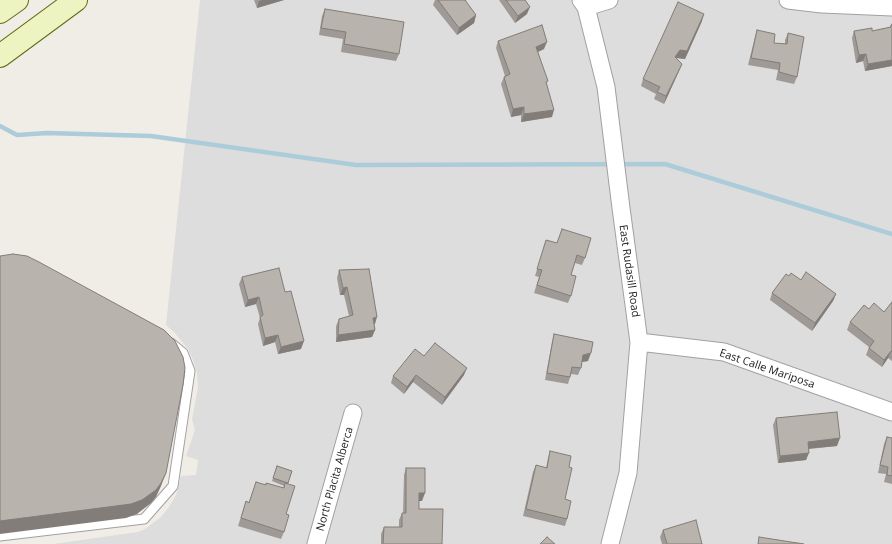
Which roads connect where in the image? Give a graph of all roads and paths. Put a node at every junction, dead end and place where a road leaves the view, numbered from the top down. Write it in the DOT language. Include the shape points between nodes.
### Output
graph roads {
  1 [pos="17,0"];
  2 [pos="76,0"];
  3 [pos="609,0"];
  4 [pos="788,0"];
  5 [pos="821,2"];
  6 [pos="583,3"];
  7 [pos="892,7"];
  8 [pos="0,12"];
  9 [pos="0,56"];
  10 [pos="161,336"];
  11 [pos="639,342"];
  12 [pos="892,412"];
  13 [pos="353,413"];
  14 [pos="0,536"];
  15 [pos="316,544"];
  16 [pos="610,544"];
  1 -- 8 [label="main road"];
  2 -- 9 [label="main road"];
  3 -- 6 [label="street"];
  4 -- 5 [label="street"];
  5 -- 7 [label="street"];
  6 -- 11 [label="street, East Rudasill Road" via="606,87"];
  10 -- 14 [label="lane" via="183,353 190,371 173,486 144,519"];
  11 -- 12 [label="street, East Calle Mariposa" via="724,352"];
  11 -- 16 [label="street, East Rudasill Road" via="628,473"];
  13 -- 15 [label="street, North Placita Alberca"];
}
